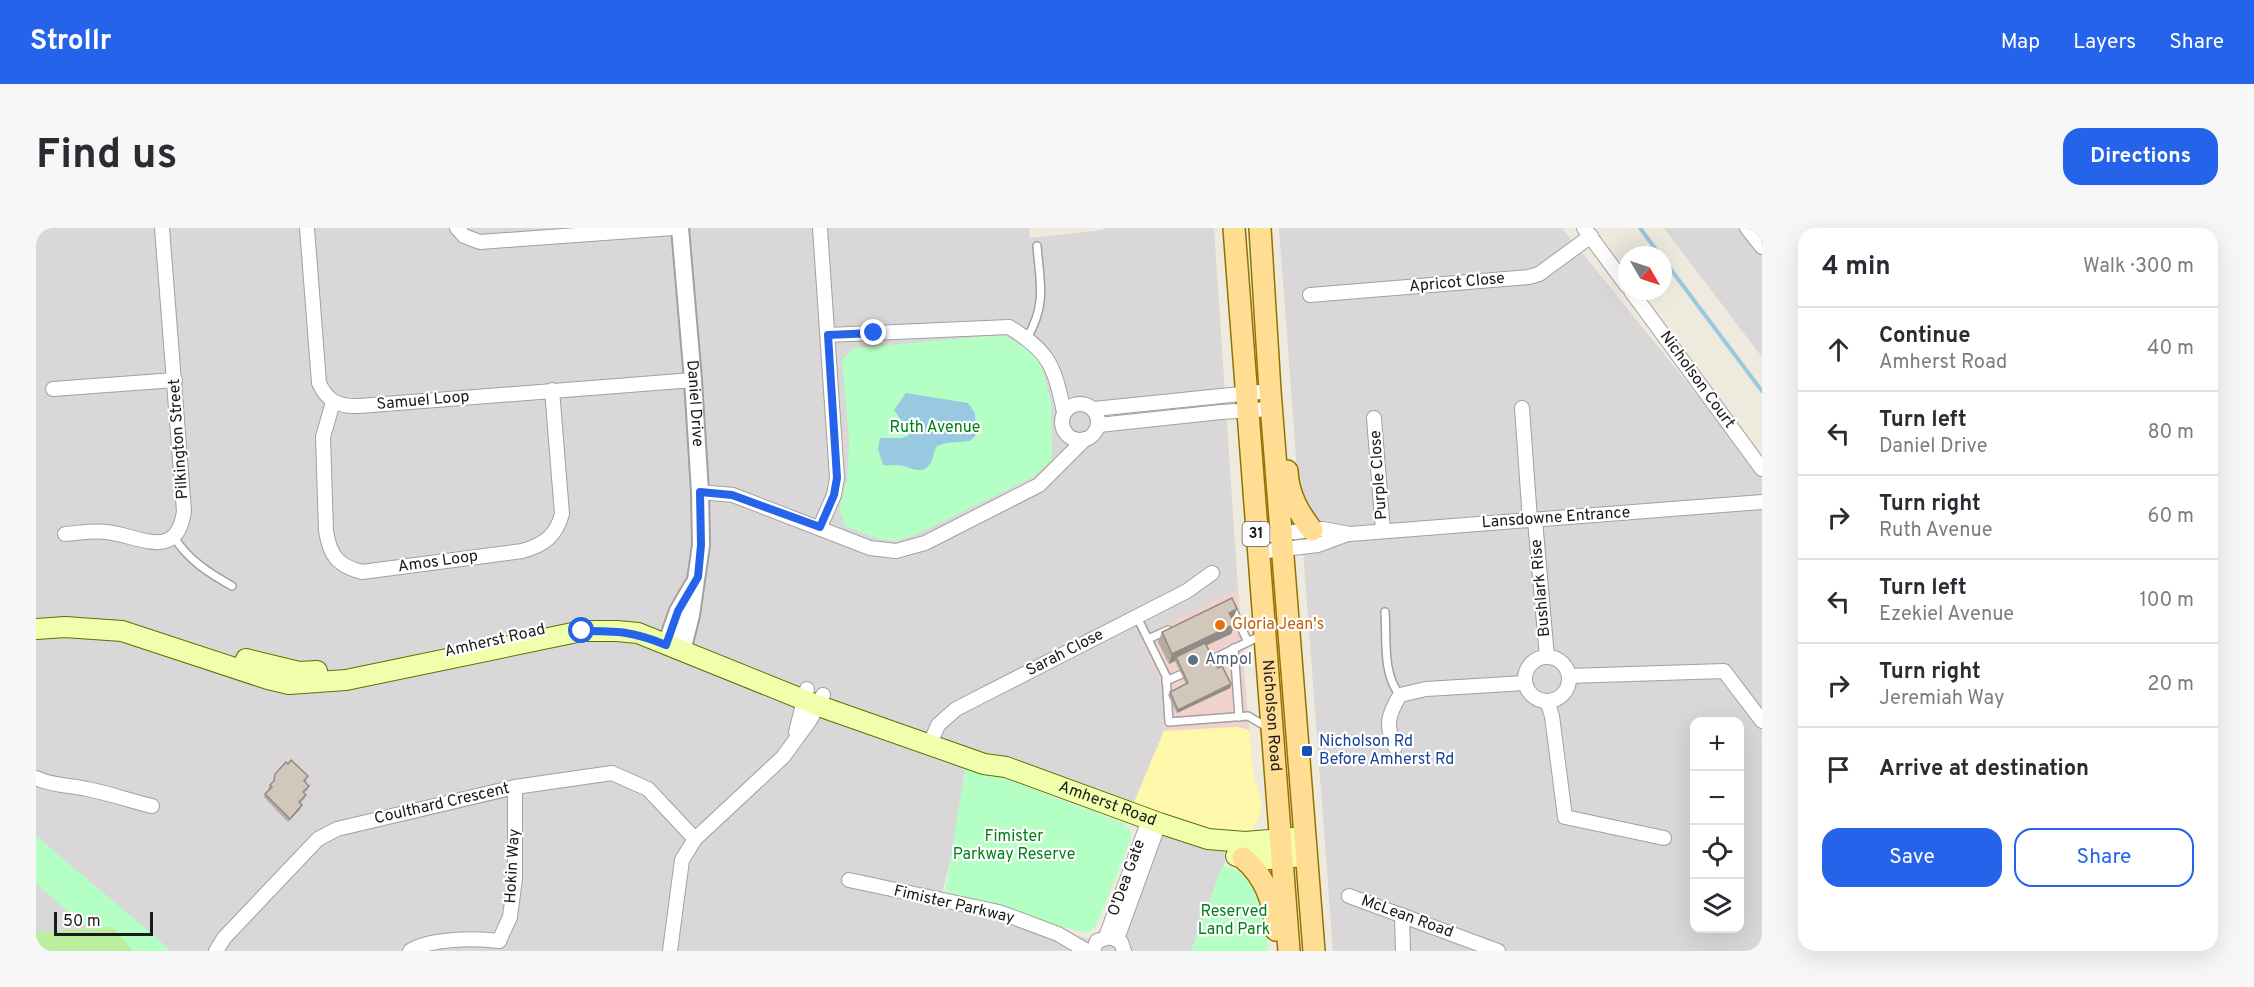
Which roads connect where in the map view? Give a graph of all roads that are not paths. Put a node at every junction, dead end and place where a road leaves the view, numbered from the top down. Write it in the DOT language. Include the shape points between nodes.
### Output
graph roads {
  1 [pos="162,228"];
  2 [pos="307,228"];
  3 [pos="457,228"];
  4 [pos="673,228"];
  5 [pos="680,228"];
  6 [pos="820,228"];
  7 [pos="1234,228"];
  8 [pos="1260,228"];
  9 [pos="1747,228"];
  10 [pos="1587,232"];
  11 [pos="1037,246"];
  12 [pos="1762,247"];
  13 [pos="1618,274"];
  14 [pos="1310,295"];
  15 [pos="1638,300"];
  16 [pos="828,335"];
  17 [pos="1027,338"];
  18 [pos="175,380"];
  19 [pos="693,380"];
  20 [pos="1059,387"];
  21 [pos="53,389"];
  22 [pos="552,390"];
  23 [pos="1270,400"];
  24 [pos="333,402"];
  25 [pos="1246,402"];
  26 [pos="1077,404"];
  27 [pos="1522,408"];
  28 [pos="1094,409"];
  29 [pos="1064,412"];
  30 [pos="1374,418"];
  31 [pos="1099,425"];
  32 [pos="1066,435"];
  33 [pos="1085,439"];
  34 [pos="1061,465"];
  35 [pos="1762,469"];
  36 [pos="700,492"];
  37 [pos="1762,502"];
  38 [pos="1532,520"];
  39 [pos="820,527"];
  40 [pos="1312,530"];
  41 [pos="1383,531"];
  42 [pos="65,534"];
  43 [pos="1350,534"];
  44 [pos="174,537"];
  45 [pos="1281,542"];
  46 [pos="1257,544"];
  47 [pos="1212,573"];
  48 [pos="232,585"];
  49 [pos="1218,605"];
  50 [pos="1385,612"];
  51 [pos="36,617"];
  52 [pos="1137,617"];
  53 [pos="1178,625"];
  54 [pos="36,629"];
  55 [pos="1256,638"];
  56 [pos="1148,639"];
  57 [pos="675,643"];
  58 [pos="1234,648"];
  59 [pos="1547,657"];
  60 [pos="1211,660"];
  61 [pos="1182,674"];
  62 [pos="1569,676"];
  63 [pos="1166,681"];
  64 [pos="1525,682"];
  65 [pos="1400,695"];
  66 [pos="814,698"];
  67 [pos="1547,701"];
  68 [pos="1239,717"];
  69 [pos="1762,721"];
  70 [pos="1271,729"];
  71 [pos="932,739"];
  72 [pos="1395,747"];
  73 [pos="36,778"];
  74 [pos="515,787"];
  75 [pos="152,806"];
  76 [pos="1154,822"];
  77 [pos="1664,838"];
  78 [pos="695,839"];
  79 [pos="1208,839"];
  80 [pos="1306,846"];
  81 [pos="1282,849"];
  82 [pos="1243,858"];
  83 [pos="849,880"];
  84 [pos="1349,896"];
  85 [pos="1402,915"];
  86 [pos="1100,944"];
  87 [pos="501,946"];
  88 [pos="216,951"];
  89 [pos="410,951"];
  90 [pos="670,951"];
  91 [pos="1124,951"];
  92 [pos="1279,951"];
  93 [pos="1289,951"];
  94 [pos="1314,951"];
  95 [pos="1403,951"];
  96 [pos="1498,951"];
  1 -- 18 [label="street, Pilkington Street"];
  2 -- 24 [label="street" via="318,376 323,392"];
  3 -- 4 [label="street" via="464,236 480,242"];
  5 -- 19 [label="street, Daniel Drive"];
  6 -- 16 [label="street"];
  7 -- 25 [label="main road, Nicholson Road / 31"];
  8 -- 23 [label="main road, Nicholson Road / 31"];
  9 -- 12 [label="street"];
  10 -- 13 [label="street"];
  10 -- 14 [label="street, Apricot Close" via="1539,274 1529,277"];
  11 -- 17 [label="lane" via="1042,297 1038,320"];
  15 -- 35 [label="street, Nicholson Court"];
  16 -- 17 [label="street" via="1009,327"];
  16 -- 39 [label="street" via="837,478"];
  17 -- 20 [label="street" via="1048,357"];
  18 -- 21 [label="street"];
  18 -- 44 [label="street, Pilkington Street" via="184,511"];
  19 -- 22 [label="street, Samuel Loop"];
  19 -- 36 [label="street, Daniel Drive"];
  20 -- 26 [label="street"];
  20 -- 29 [label="street"];
  22 -- 24 [label="street, Samuel Loop" via="359,406"];
  22 -- 24 [label="street, Amos Loop" via="562,514 548,540 522,551 362,572 334,556 326,531 323,437"];
  23 -- 25 [label="street"];
  23 -- 40 [label="main road" via="1286,430 1288,488"];
  23 -- 45 [label="main road, Nicholson Road / 31"];
  25 -- 28 [label="street"];
  25 -- 31 [label="street"];
  25 -- 46 [label="main road, Nicholson Road / 31"];
  26 -- 28 [label="street"];
  26 -- 29 [label="street"];
  27 -- 38 [label="street, Bushlark Rise"];
  28 -- 31 [label="street"];
  29 -- 32 [label="street" via="1061,425"];
  30 -- 41 [label="street, Purple Close"];
  31 -- 33 [label="street"];
  32 -- 33 [label="street" via="1074,440"];
  32 -- 34 [label="street"];
  33 -- 34 [label="street"];
  34 -- 39 [label="street" via="1039,485 925,543 896,551 870,548"];
  36 -- 39 [label="street" via="732,495"];
  36 -- 57 [label="street, Daniel Drive" via="698,577 678,611"];
  37 -- 38 [label="street, Lansdowne Entrance"];
  38 -- 41 [label="street, Lansdowne Entrance"];
  38 -- 59 [label="street, Bushlark Rise"];
  40 -- 43 [label="street, Lansdowne Entrance"];
  40 -- 45 [label="street, Lansdowne Entrance"];
  41 -- 43 [label="street, Lansdowne Entrance"];
  42 -- 44 [label="street" via="104,531 161,543"];
  43 -- 45 [label="street, Lansdowne Entrance" via="1318,545"];
  44 -- 48 [label="lane" via="196,563"];
  45 -- 46 [label="street, Lansdowne Entrance"];
  45 -- 80 [label="main road, Nicholson Road / 31"];
  46 -- 55 [label="main road, Nicholson Road / 31"];
  47 -- 52 [label="street, Sarah Close"];
  49 -- 55 [label="lane" via="1228,600"];
  50 -- 65 [label="lane" via="1389,672"];
  51 -- 57 [label="main road, Amherst Road" via="119,617 255,662 299,672 384,666 607,616 639,623"];
  52 -- 56 [label="lane"];
  52 -- 71 [label="street, Sarah Close" via="957,709 944,718"];
  53 -- 56 [label="lane"];
  54 -- 57 [label="main road, Amherst Road" via="84,627 122,631 289,684 346,681 582,631 638,633"];
  55 -- 58 [label="lane"];
  55 -- 70 [label="main road, Nicholson Road / 31"];
  56 -- 63 [label="lane"];
  57 -- 66 [label="main road, Amherst Road"];
  58 -- 60 [label="lane"];
  58 -- 68 [label="lane"];
  59 -- 62 [label="street" via="1561,662"];
  59 -- 64 [label="street" via="1533,662"];
  61 -- 63 [label="lane"];
  62 -- 67 [label="street" via="1560,697"];
  62 -- 69 [label="street" via="1724,671"];
  63 -- 68 [label="lane" via="1169,722"];
  64 -- 65 [label="street" via="1426,689"];
  64 -- 67 [label="street" via="1533,697"];
  65 -- 72 [label="street" via="1391,711 1388,731"];
  66 -- 71 [label="main road, Amherst Road"];
  66 -- 78 [label="street" via="783,757"];
  67 -- 77 [label="street" via="1565,817"];
  68 -- 70 [label="lane" via="1248,716"];
  70 -- 81 [label="main road, Nicholson Road / 31"];
  71 -- 76 [label="main road, Amherst Road" via="989,755 1006,766"];
  73 -- 75 [label="street"];
  74 -- 78 [label="street, Coulthard Crescent" via="612,773 648,789"];
  74 -- 87 [label="street, Hokin Way" via="514,878 510,917"];
  74 -- 88 [label="street, Coulthard Crescent" via="325,834"];
  76 -- 79 [label="main road, Amherst Road"];
  76 -- 86 [label="street, O'Dea Gate"];
  78 -- 90 [label="street" via="682,860"];
  79 -- 81 [label="main road, Amherst Road"];
  79 -- 82 [label="main road, Amherst Road" via="1224,852"];
  80 -- 81 [label="main road, Amherst Road"];
  80 -- 94 [label="main road, Nicholson Road / 31"];
  81 -- 82 [label="main road, Amherst Road" via="1256,860"];
  81 -- 93 [label="main road, Nicholson Road / 31"];
  82 -- 92 [label="main road" via="1255,868 1269,894"];
  83 -- 86 [label="street, Fimister Parkway" via="999,912 1058,934"];
  84 -- 85 [label="street, McLean Road"];
  85 -- 95 [label="street"];
  85 -- 96 [label="street, McLean Road"];
  86 -- 91 [label="street" via="1121,942"];
  87 -- 89 [label="street" via="473,938 418,946"];
}
